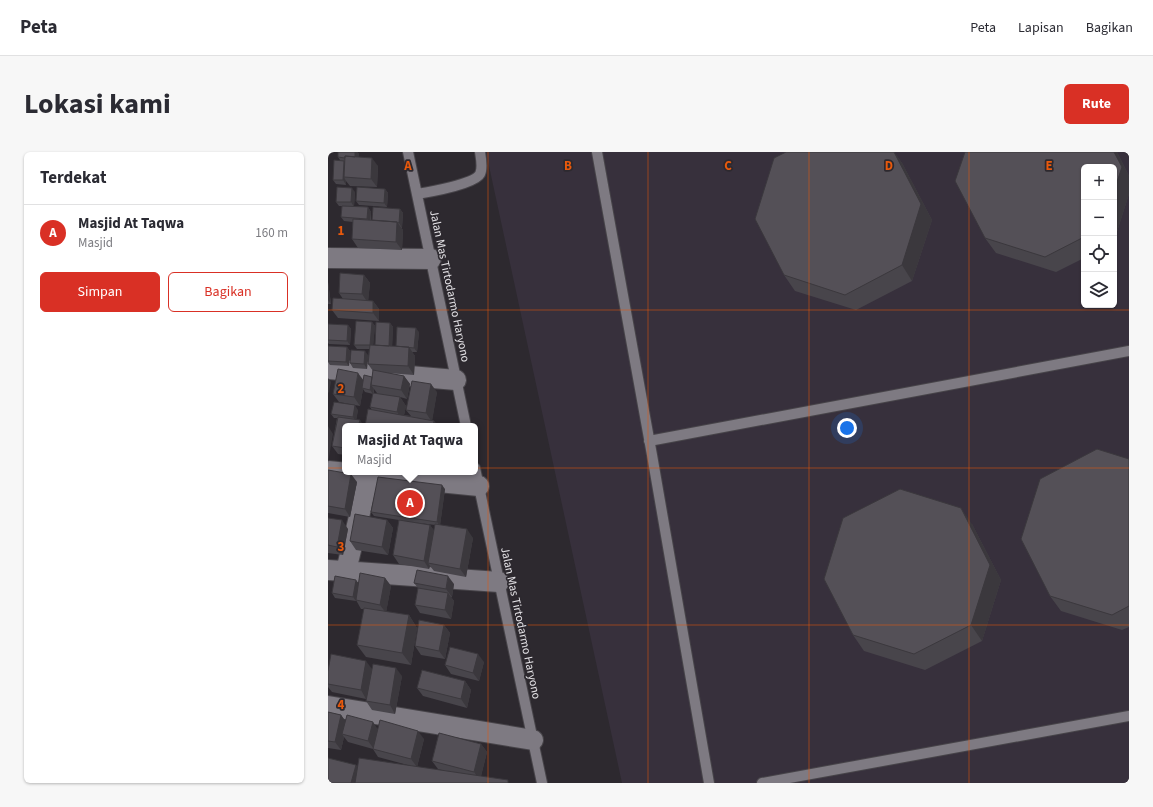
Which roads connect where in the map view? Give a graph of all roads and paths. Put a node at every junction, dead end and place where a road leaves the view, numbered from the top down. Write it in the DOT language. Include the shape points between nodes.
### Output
graph roads {
  1 [pos="408,152"];
  2 [pos="596,152"];
  3 [pos="481,157"];
  4 [pos="417,194"];
  5 [pos="328,258"];
  6 [pos="431,259"];
  7 [pos="1129,351"];
  8 [pos="328,369"];
  9 [pos="456,380"];
  10 [pos="465,423"];
  11 [pos="649,441"];
  12 [pos="328,471"];
  13 [pos="342,472"];
  14 [pos="369,475"];
  15 [pos="477,477"];
  16 [pos="337,570"];
  17 [pos="500,582"];
  18 [pos="328,706"];
  19 [pos="1129,716"];
  20 [pos="533,740"];
  21 [pos="542,783"];
  22 [pos="709,783"];
  23 [pos="762,783"];
  1 -- 4 [label="lane, Jalan Mas Tirtodarmo Haryono"];
  2 -- 11 [label="lane"];
  3 -- 4 [label="lane" via="480,174 474,180"];
  4 -- 6 [label="lane, Jalan Mas Tirtodarmo Haryono"];
  5 -- 6 [label="street"];
  6 -- 9 [label="lane, Jalan Mas Tirtodarmo Haryono"];
  7 -- 11 [label="lane"];
  8 -- 9 [label="street"];
  9 -- 10 [label="lane, Jalan Mas Tirtodarmo Haryono"];
  11 -- 22 [label="lane"];
  12 -- 13 [label="street"];
  14 -- 15 [label="street"];
  14 -- 16 [label="street"];
  15 -- 17 [label="lane, Jalan Mas Tirtodarmo Haryono"];
  16 -- 17 [label="street"];
  17 -- 20 [label="lane, Jalan Mas Tirtodarmo Haryono"];
  18 -- 20 [label="street"];
  19 -- 23 [label="lane"];
  20 -- 21 [label="lane, Jalan Mas Tirtodarmo Haryono"];
}
